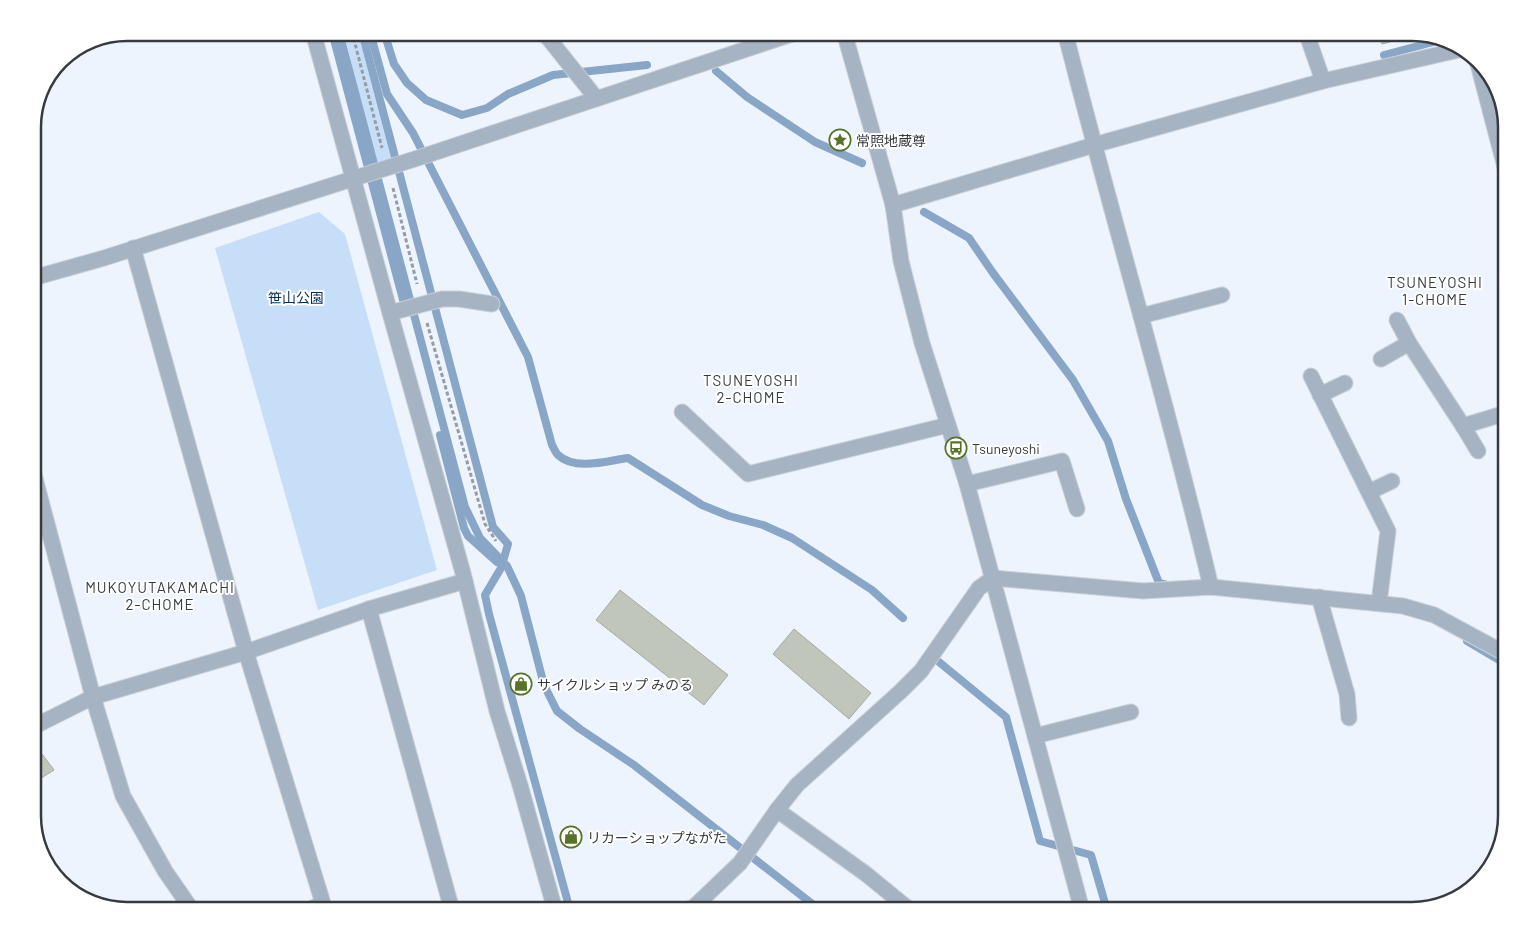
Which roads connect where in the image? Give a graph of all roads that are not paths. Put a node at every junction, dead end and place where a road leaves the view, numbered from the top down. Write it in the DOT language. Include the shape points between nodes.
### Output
graph roads {
  1 [pos="317,41"];
  2 [pos="550,41"];
  3 [pos="770,41"];
  4 [pos="847,41"];
  5 [pos="1067,41"];
  6 [pos="1309,41"];
  7 [pos="1452,52"];
  8 [pos="1481,77"];
  9 [pos="1323,81"];
  10 [pos="596,98"];
  11 [pos="1498,140"];
  12 [pos="1094,145"];
  13 [pos="366,174"];
  14 [pos="893,205"];
  15 [pos="133,248"];
  16 [pos="41,276"];
  17 [pos="1222,294"];
  18 [pos="492,304"];
  19 [pos="415,306"];
  20 [pos="1140,316"];
  21 [pos="1397,320"];
  22 [pos="1409,343"];
  23 [pos="1381,359"];
  24 [pos="1311,376"];
  25 [pos="1345,382"];
  26 [pos="1320,395"];
  27 [pos="682,412"];
  28 [pos="1498,415"];
  29 [pos="948,424"];
  30 [pos="1463,426"];
  31 [pos="1478,451"];
  32 [pos="1392,481"];
  33 [pos="967,484"];
  34 [pos="1369,492"];
  35 [pos="41,501"];
  36 [pos="1077,509"];
  37 [pos="993,578"];
  38 [pos="465,581"];
  39 [pos="1211,587"];
  40 [pos="1319,597"];
  41 [pos="1379,603"];
  42 [pos="369,609"];
  43 [pos="1498,650"];
  44 [pos="246,652"];
  45 [pos="94,697"];
  46 [pos="1131,712"];
  47 [pos="1349,718"];
  48 [pos="41,723"];
  49 [pos="1035,736"];
  50 [pos="777,810"];
  51 [pos="186,902"];
  52 [pos="316,902"];
  53 [pos="450,902"];
  54 [pos="553,902"];
  55 [pos="700,902"];
  56 [pos="900,902"];
  57 [pos="1080,902"];
  1 -- 13 [label="street"];
  2 -- 10 [label="street"];
  3 -- 10 [label="street"];
  4 -- 14 [label="street"];
  5 -- 12 [label="street"];
  6 -- 9 [label="street"];
  7 -- 9 [label="street"];
  8 -- 11 [label="street"];
  9 -- 12 [label="street"];
  10 -- 13 [label="street"];
  12 -- 14 [label="street"];
  12 -- 20 [label="street"];
  13 -- 15 [label="street"];
  13 -- 19 [label="street"];
  14 -- 29 [label="street" via="901,261 922,343"];
  15 -- 16 [label="street"];
  15 -- 44 [label="street"];
  17 -- 20 [label="street"];
  18 -- 19 [label="street" via="459,299"];
  19 -- 38 [label="street"];
  20 -- 39 [label="street"];
  21 -- 22 [label="street"];
  22 -- 23 [label="street"];
  22 -- 30 [label="street"];
  24 -- 26 [label="street"];
  25 -- 26 [label="street"];
  26 -- 34 [label="street"];
  27 -- 29 [label="street" via="748,474"];
  28 -- 30 [label="street"];
  29 -- 33 [label="street"];
  30 -- 31 [label="street"];
  32 -- 34 [label="street"];
  33 -- 36 [label="street" via="1062,461"];
  33 -- 37 [label="street"];
  34 -- 41 [label="street" via="1388,530"];
  35 -- 45 [label="street"];
  37 -- 39 [label="street" via="1143,591"];
  37 -- 49 [label="street"];
  37 -- 50 [label="street" via="979,588 921,671 797,785"];
  38 -- 42 [label="street"];
  38 -- 54 [label="street" via="497,711"];
  39 -- 40 [label="street"];
  40 -- 41 [label="street"];
  40 -- 47 [label="street" via="1347,694"];
  41 -- 43 [label="street" via="1434,615"];
  42 -- 44 [label="street"];
  42 -- 53 [label="street"];
  44 -- 45 [label="street"];
  44 -- 52 [label="street"];
  45 -- 48 [label="street"];
  45 -- 51 [label="street" via="123,796"];
  46 -- 49 [label="street"];
  49 -- 57 [label="street"];
  50 -- 55 [label="street" via="740,863"];
  50 -- 56 [label="street"];
}
